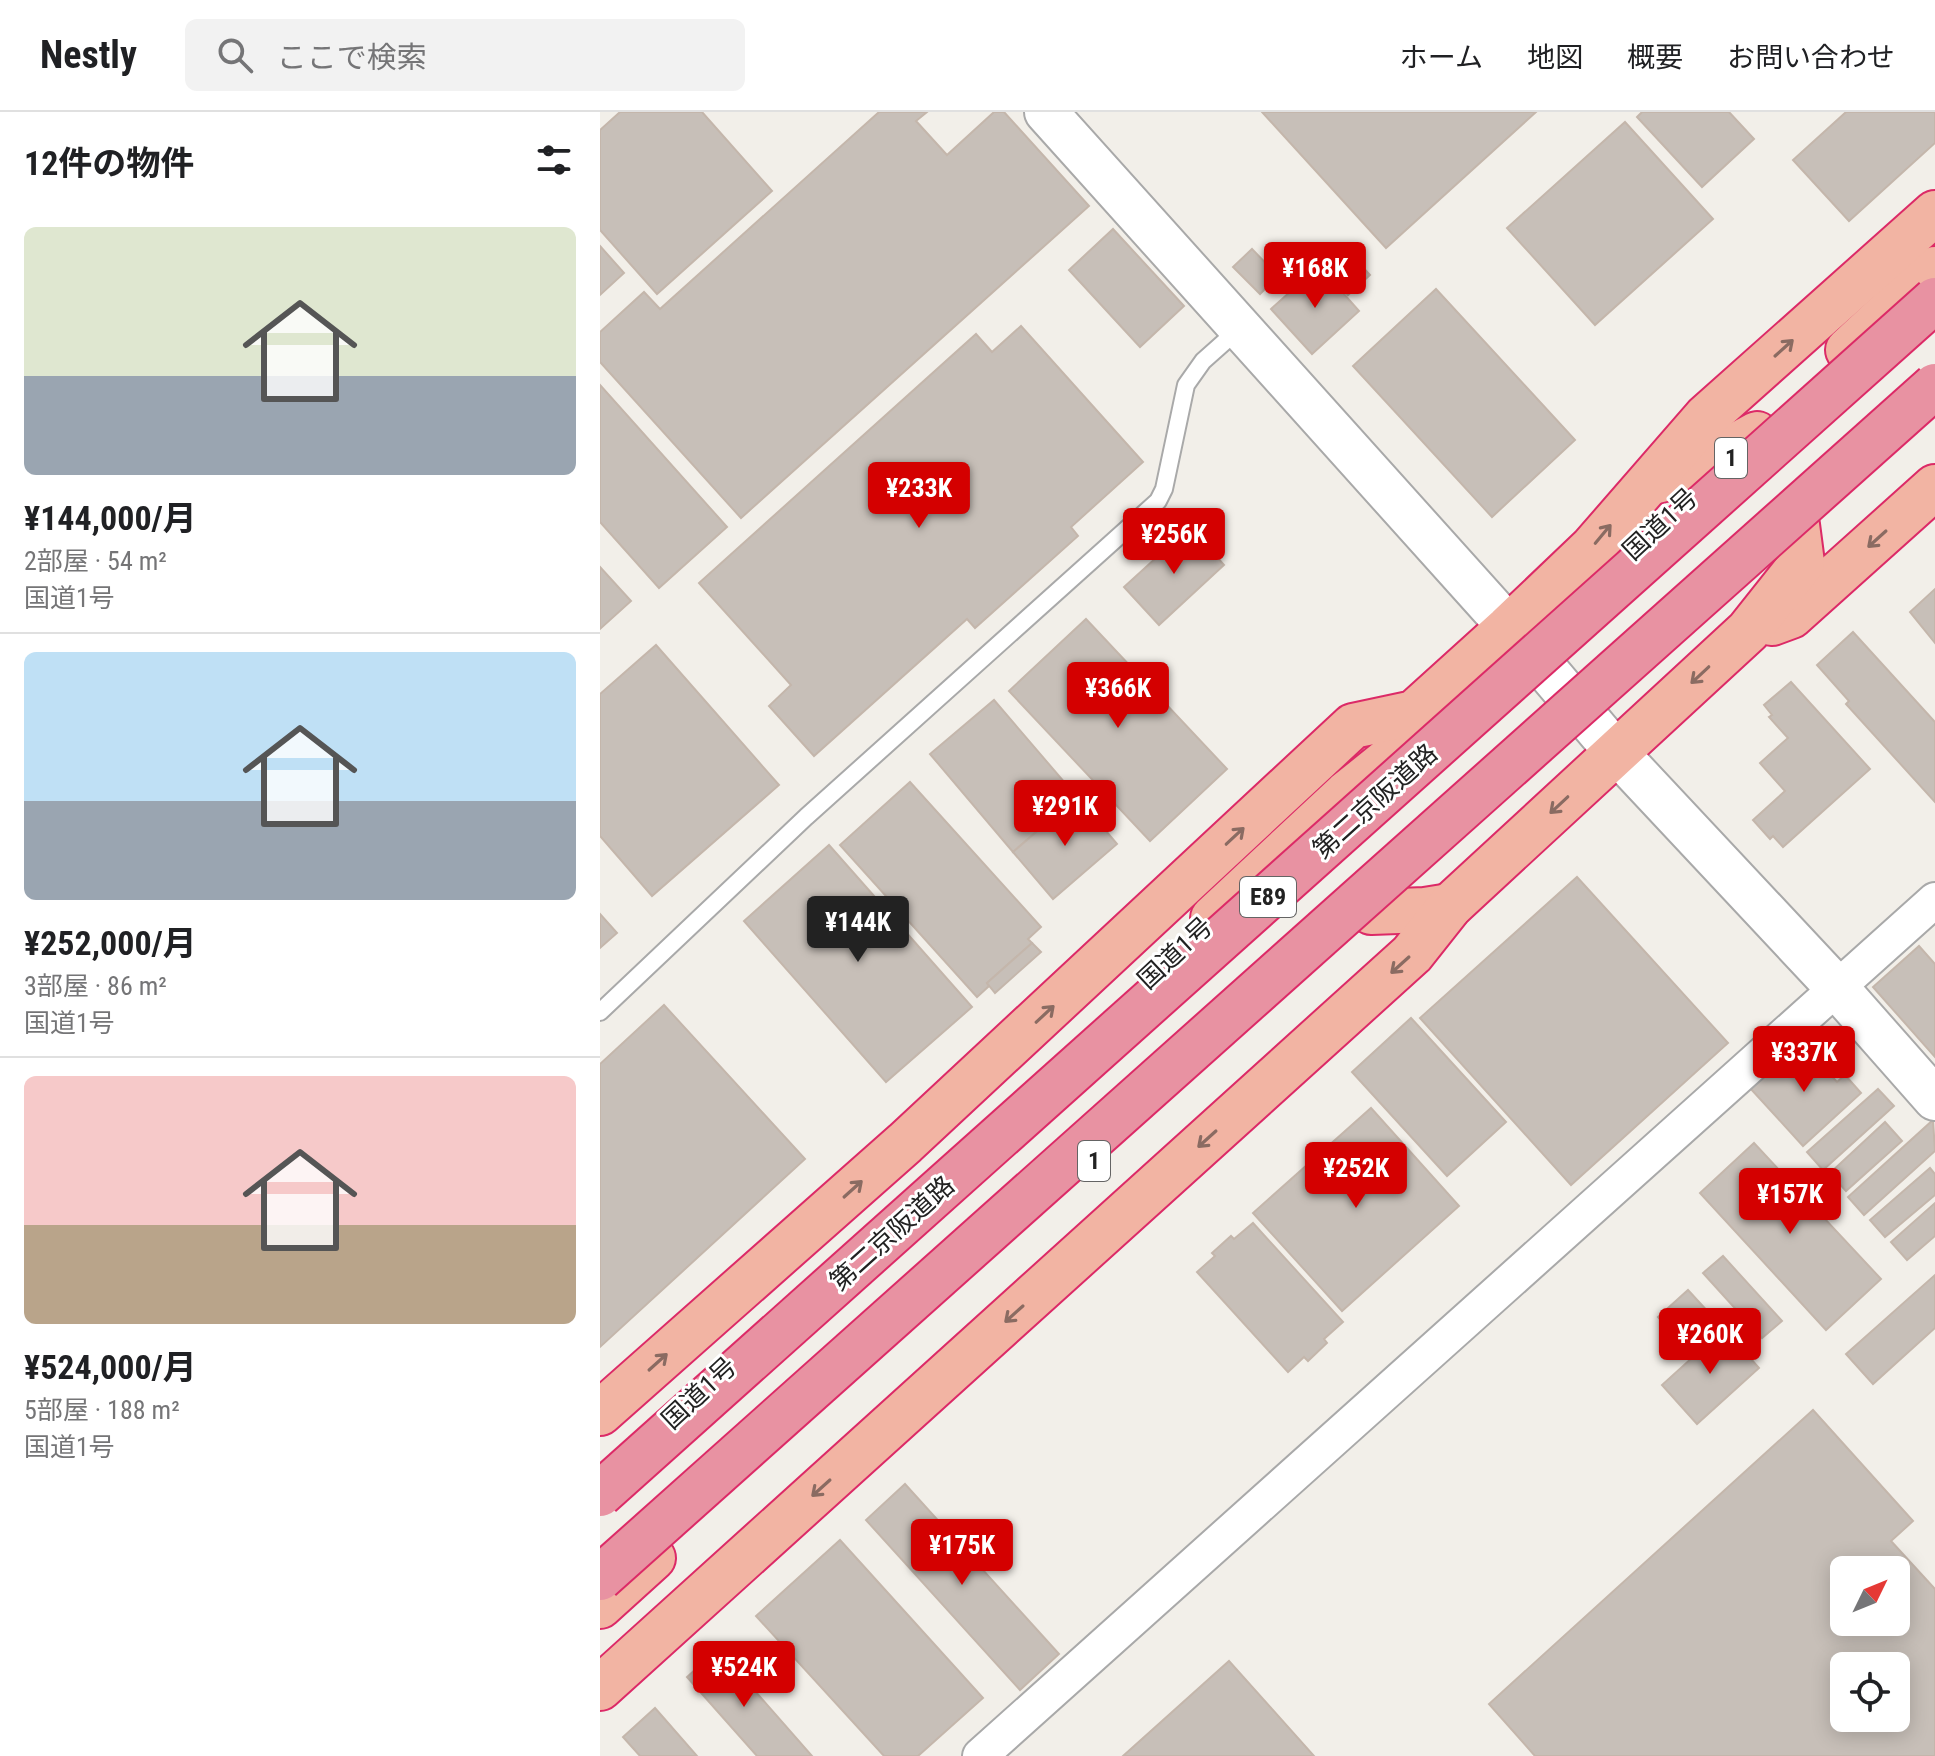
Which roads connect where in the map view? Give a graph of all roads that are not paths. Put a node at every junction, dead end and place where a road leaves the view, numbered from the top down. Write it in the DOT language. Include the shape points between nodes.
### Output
graph roads {
  1 [pos="1046,112"];
  2 [pos="1935,213"];
  3 [pos="1935,269"];
  4 [pos="1935,300"];
  5 [pos="1239,328"];
  6 [pos="1935,386"];
  7 [pos="1935,402"];
  8 [pos="1757,434"];
  9 [pos="1645,484"];
  10 [pos="1935,487"];
  11 [pos="1797,525"];
  12 [pos="1748,631"];
  13 [pos="1518,637"];
  14 [pos="1414,713"];
  15 [pos="1588,717"];
  16 [pos="1616,752"];
  17 [pos="1346,794"];
  18 [pos="1935,900"];
  19 [pos="1450,906"];
  20 [pos="1371,912"];
  21 [pos="1837,988"];
  22 [pos="600,1012"];
  23 [pos="1935,1099"];
  24 [pos="600,1413"];
  25 [pos="600,1484"];
  26 [pos="600,1494"];
  27 [pos="600,1578"];
  28 [pos="600,1606"];
  29 [pos="600,1688"];
  30 [pos="980,1756"];
  1 -- 5 [label="street"];
  9 -- 2 [label="highway, one-way" via="1706,417"];
  3 -- 8 [label="highway, 国道1号 / 1"];
  4 -- 26 [label="highway, 第二京阪道路 / E89, bridge"];
  5 -- 13 [label="street"];
  5 -- 22 [label="lane" via="1186,385 1158,501 806,817"];
  6 -- 27 [label="highway, E89, bridge"];
  7 -- 11 [label="highway, 1"];
  8 -- 9 [label="highway" via="1685,474"];
  8 -- 13 [label="highway, 国道1号 / 1"];
  13 -- 9 [label="highway, one-way"];
  10 -- 12 [label="highway, one-way" via="1791,616"];
  11 -- 12 [label="highway" via="1802,563"];
  11 -- 15 [label="highway, 1"];
  12 -- 16 [label="highway, one-way"];
  13 -- 14 [label="highway"];
  13 -- 15 [label="street"];
  13 -- 17 [label="highway, 国道1号 / 1"];
  14 -- 17 [label="highway" via="1355,775"];
  24 -- 14 [label="highway, one-way" via="905,1143 1353,726"];
  15 -- 16 [label="street"];
  15 -- 20 [label="highway, 1"];
  16 -- 19 [label="highway, one-way"];
  16 -- 21 [label="street"];
  17 -- 25 [label="highway, 国道1号 / 1"];
  18 -- 21 [label="street"];
  19 -- 20 [label="highway"];
  19 -- 29 [label="highway, one-way" via="1412,954"];
  20 -- 28 [label="highway, 1"];
  21 -- 23 [label="street"];
  21 -- 30 [label="street"];
}
